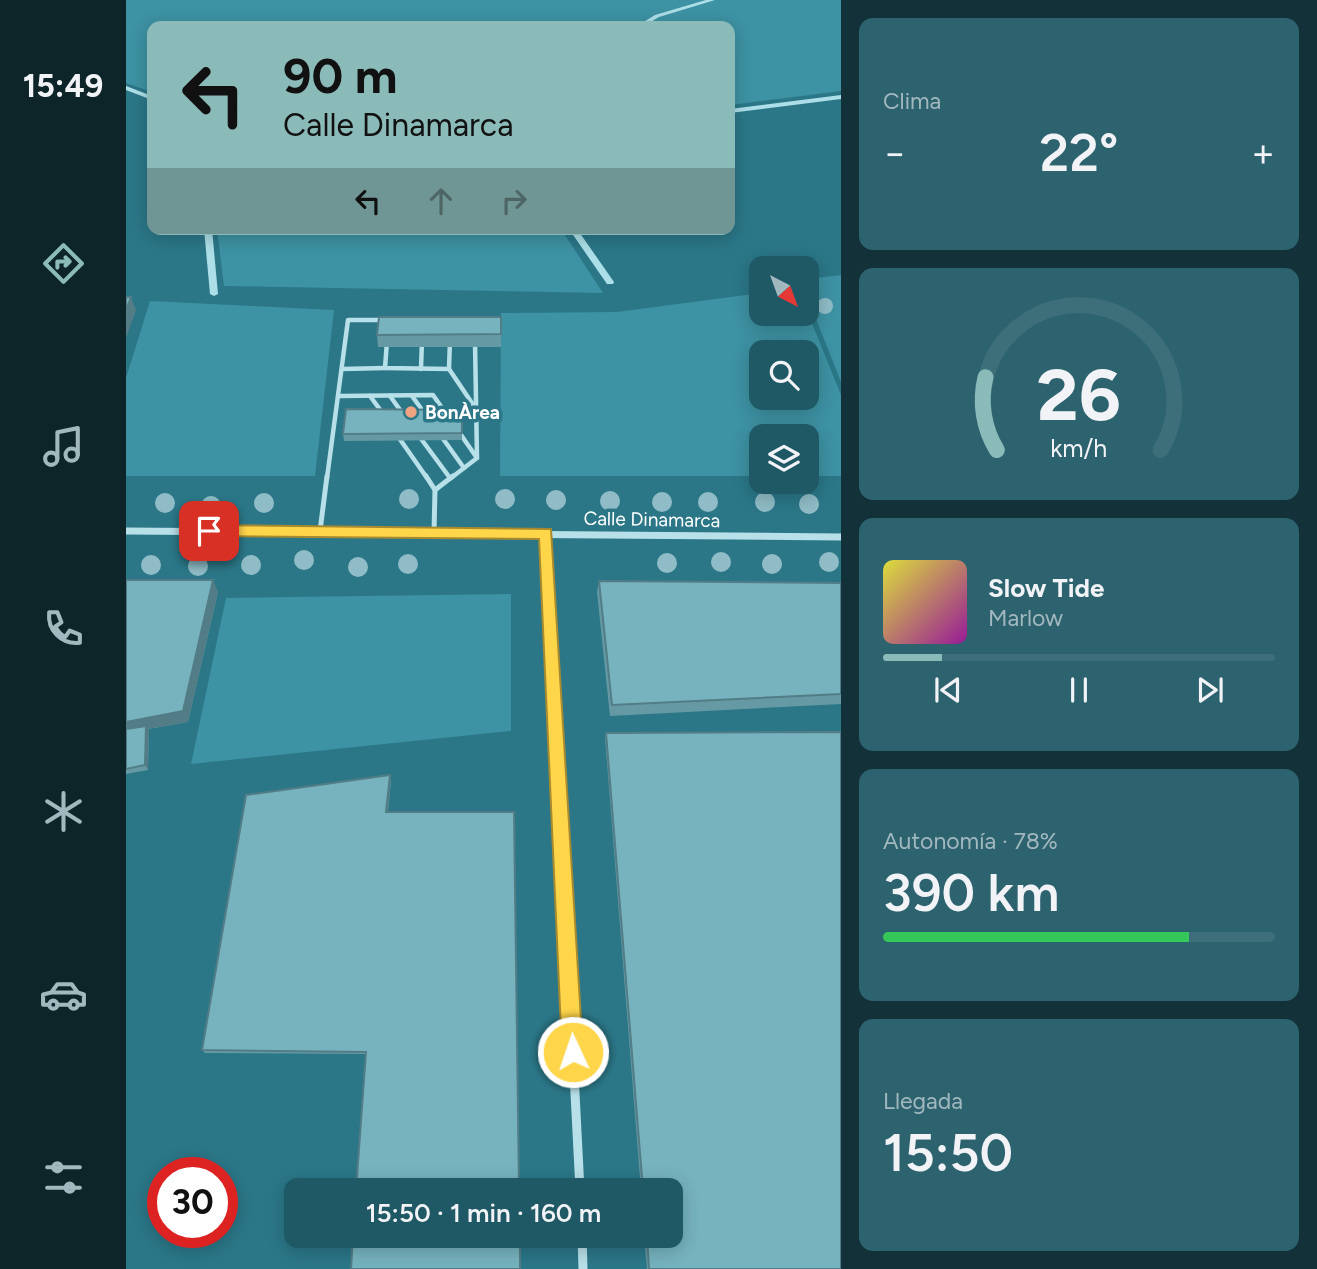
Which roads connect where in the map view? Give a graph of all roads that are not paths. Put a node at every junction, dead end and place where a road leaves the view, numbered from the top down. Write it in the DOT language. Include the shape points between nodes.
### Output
graph roads {
  1 [pos="388,320"];
  2 [pos="387,332"];
  3 [pos="422,333"];
  4 [pos="450,333"];
  5 [pos="475,335"];
  6 [pos="385,368"];
  7 [pos="342,369"];
  8 [pos="421,369"];
  9 [pos="449,369"];
  10 [pos="340,396"];
  11 [pos="370,396"];
  12 [pos="390,396"];
  13 [pos="412,396"];
  14 [pos="476,409"];
  15 [pos="427,416"];
  16 [pos="448,416"];
  17 [pos="385,417"];
  18 [pos="405,417"];
  19 [pos="455,426"];
  20 [pos="392,427"];
  21 [pos="412,427"];
  22 [pos="434,427"];
  23 [pos="477,458"];
  24 [pos="464,468"];
  25 [pos="450,478"];
  26 [pos="435,490"];
  27 [pos="126,531"];
  28 [pos="320,531"];
  29 [pos="433,532"];
  30 [pos="546,533"];
  31 [pos="841,537"];
  32 [pos="579,1178"];
  33 [pos="582,1248"];
  34 [pos="583,1269"];
  1 -- 7 [label="lane" via="348,320"];
  2 -- 6 [label="lane"];
  3 -- 8 [label="lane"];
  4 -- 9 [label="lane"];
  5 -- 14 [label="lane"];
  6 -- 7 [label="lane"];
  6 -- 8 [label="lane"];
  7 -- 10 [label="lane"];
  8 -- 9 [label="lane"];
  9 -- 14 [label="lane"];
  10 -- 11 [label="lane"];
  10 -- 28 [label="lane"];
  11 -- 12 [label="lane"];
  11 -- 17 [label="lane"];
  12 -- 13 [label="lane"];
  12 -- 18 [label="lane"];
  13 -- 15 [label="lane"];
  13 -- 16 [label="lane" via="433,395"];
  14 -- 23 [label="lane"];
  19 -- 23 [label="lane"];
  20 -- 26 [label="lane"];
  21 -- 25 [label="lane"];
  22 -- 24 [label="lane"];
  23 -- 24 [label="lane"];
  24 -- 25 [label="lane"];
  25 -- 26 [label="lane"];
  26 -- 29 [label="lane"];
  27 -- 28 [label="street, Calle Dinamarca"];
  28 -- 29 [label="street, Calle Dinamarca"];
  29 -- 30 [label="street, Calle Dinamarca"];
  30 -- 31 [label="street, Calle Dinamarca"];
  30 -- 32 [label="street"];
  33 -- 34 [label="street"];
}
